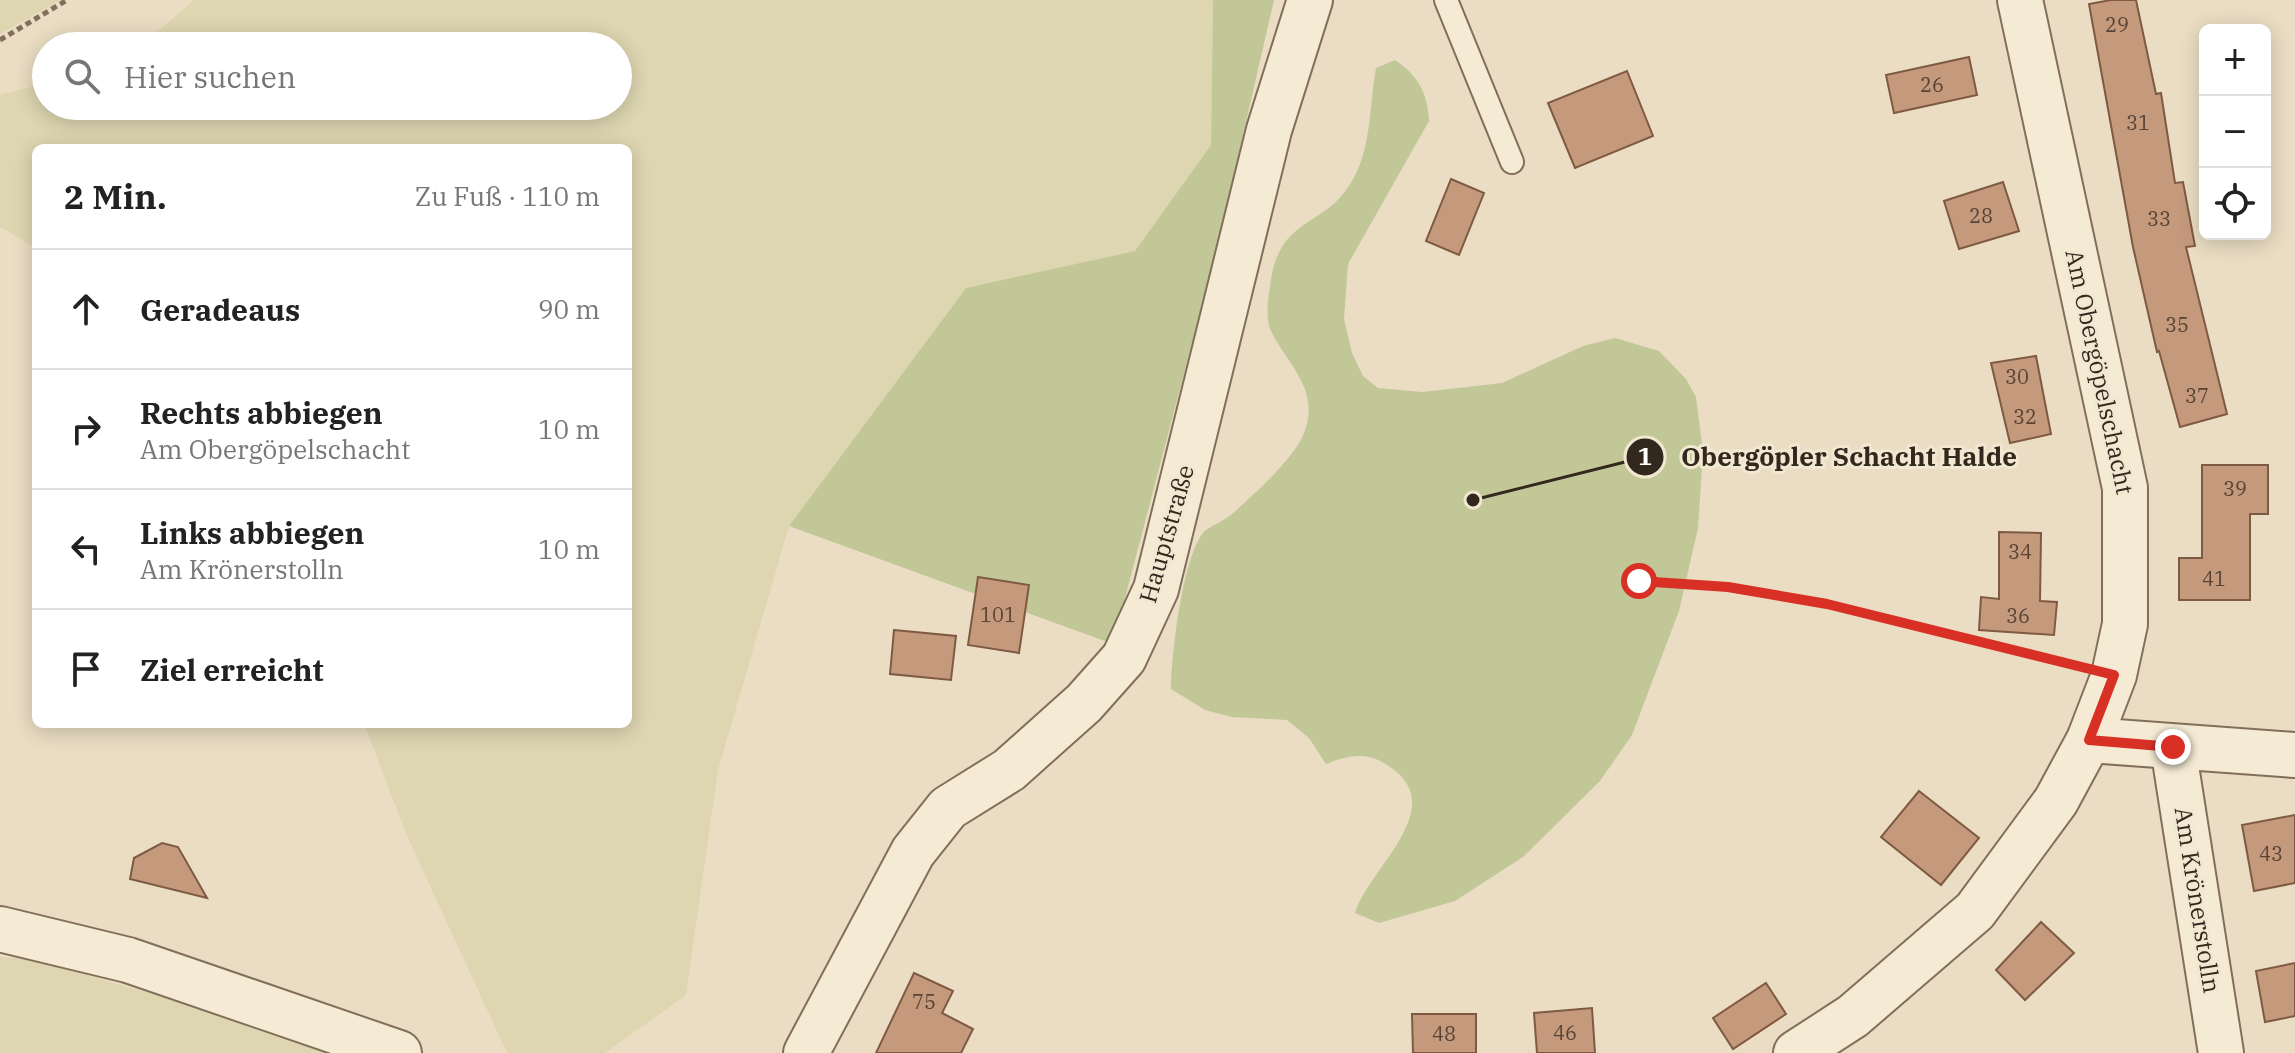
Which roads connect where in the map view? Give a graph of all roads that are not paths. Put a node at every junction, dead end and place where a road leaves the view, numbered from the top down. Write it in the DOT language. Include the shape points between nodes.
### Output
graph roads {
  1 [pos="1310,0"];
  2 [pos="1446,0"];
  3 [pos="2020,0"];
  4 [pos="1512,162"];
  5 [pos="2089,740"];
  6 [pos="2173,747"];
  7 [pos="2295,755"];
  8 [pos="0,929"];
  9 [pos="399,1053"];
  10 [pos="806,1053"];
  11 [pos="1796,1053"];
  12 [pos="2221,1053"];
  1 -- 10 [label="street, Hauptstraße" via="1269,130 1156,589 1124,658 1084,703 1009,770 948,808 913,852"];
  2 -- 4 [label="lane"];
  3 -- 5 [label="street, Am Obergöpelschacht" via="2125,488 2126,611 2114,675"];
  5 -- 6 [label="street"];
  5 -- 11 [label="street, Am Obergöpelschacht" via="2056,801 1975,911 1853,1016"];
  6 -- 7 [label="street"];
  6 -- 12 [label="street, Am Krönerstolln"];
  8 -- 9 [label="street" via="128,960"];
}
